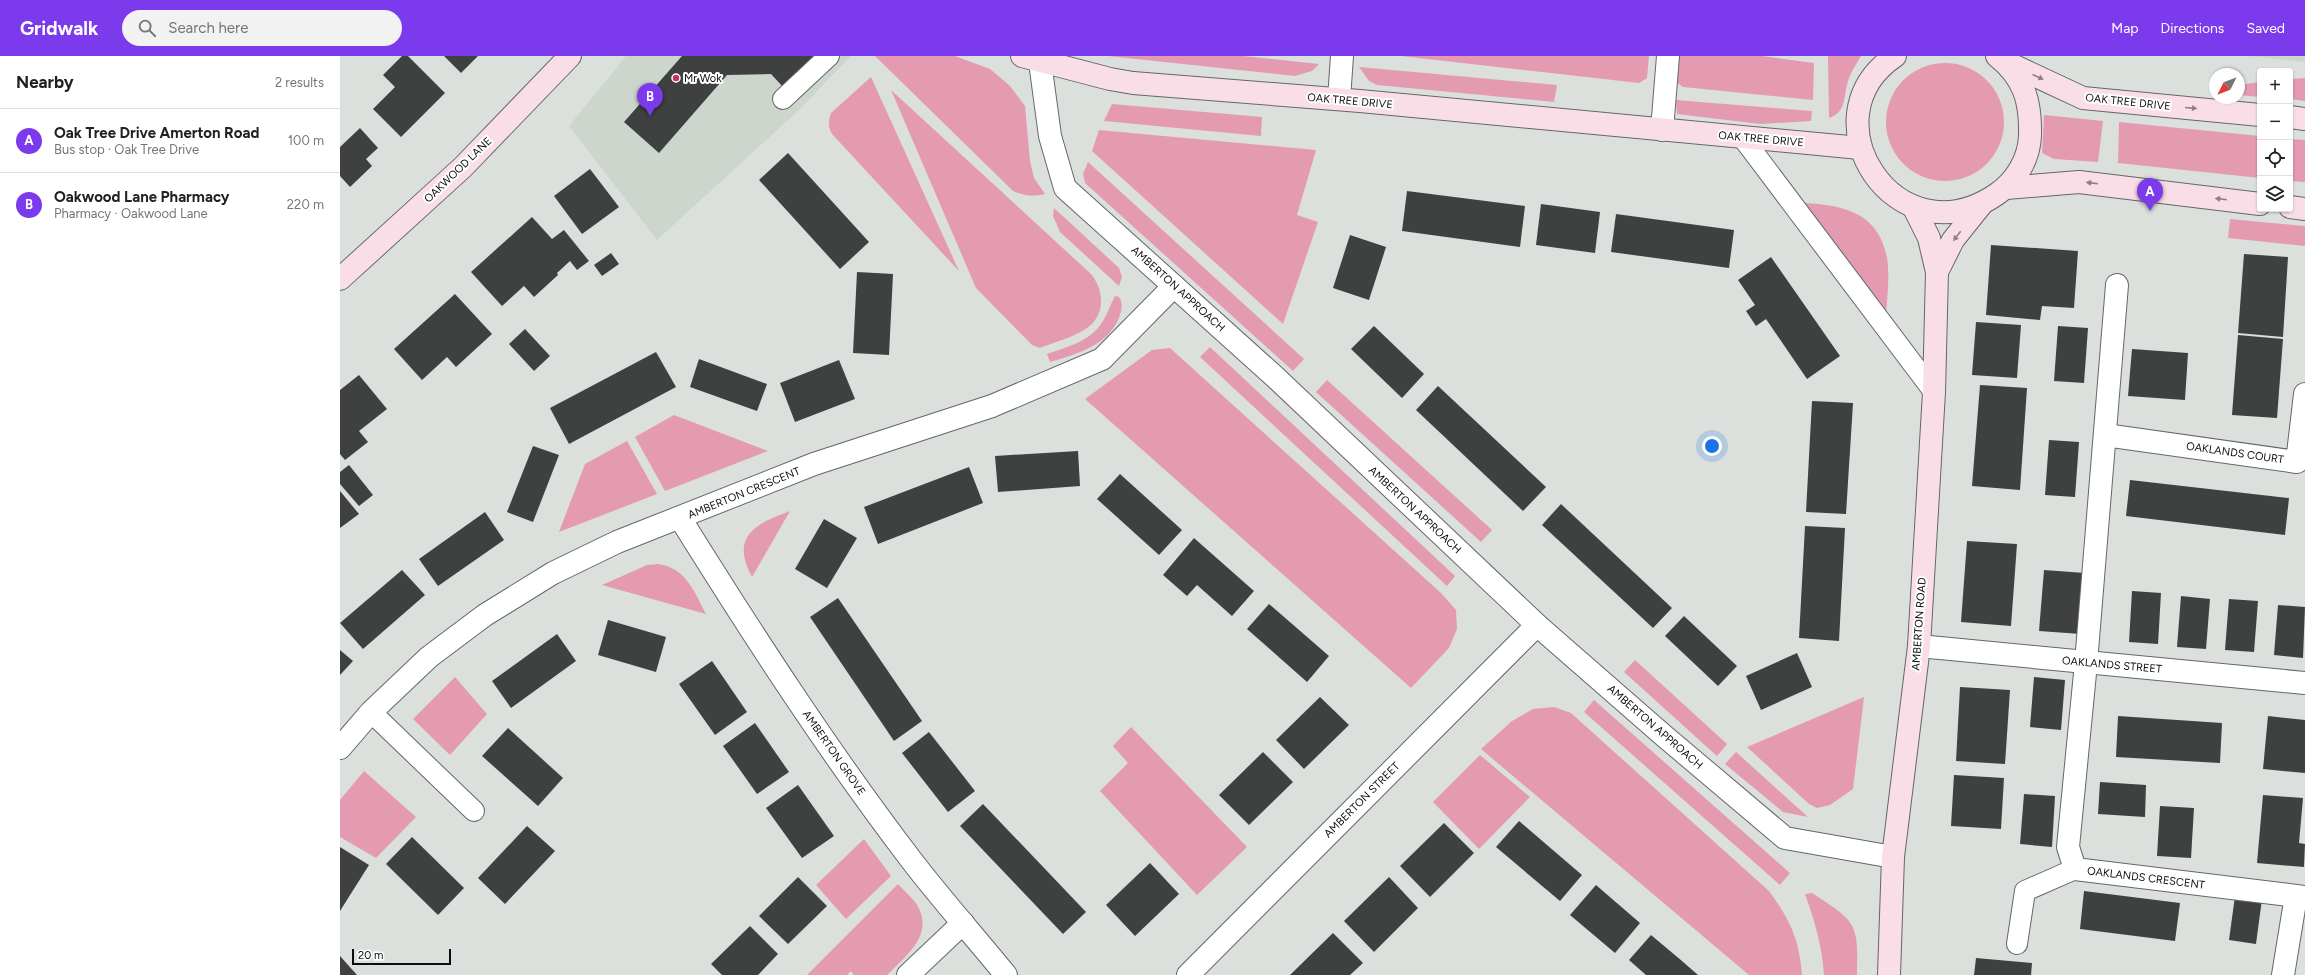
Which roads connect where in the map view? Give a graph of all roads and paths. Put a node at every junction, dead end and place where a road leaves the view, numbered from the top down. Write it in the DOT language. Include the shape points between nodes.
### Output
graph roads {
  1 [pos="570,56"];
  2 [pos="829,56"];
  3 [pos="1342,56"];
  4 [pos="1668,56"];
  5 [pos="1895,56"];
  6 [pos="1034,58"];
  7 [pos="2000,58"];
  8 [pos="783,99"];
  9 [pos="1338,100"];
  10 [pos="2257,115"];
  11 [pos="2293,117"];
  12 [pos="2305,119"];
  13 [pos="1662,130"];
  14 [pos="1742,137"];
  15 [pos="1860,148"];
  16 [pos="2006,188"];
  17 [pos="2257,204"];
  18 [pos="1981,205"];
  19 [pos="2293,207"];
  20 [pos="1914,208"];
  21 [pos="2305,209"];
  22 [pos="1937,272"];
  23 [pos="340,279"];
  24 [pos="2116,285"];
  25 [pos="1174,286"];
  26 [pos="1934,392"];
  27 [pos="2305,392"];
  28 [pos="2104,435"];
  29 [pos="680,518"];
  30 [pos="1537,625"];
  31 [pos="1919,646"];
  32 [pos="2086,663"];
  33 [pos="2305,683"];
  34 [pos="371,712"];
  35 [pos="340,748"];
  36 [pos="474,811"];
  37 [pos="1893,857"];
  38 [pos="2075,869"];
  39 [pos="2300,897"];
  40 [pos="963,923"];
  41 [pos="2298,926"];
  42 [pos="2017,944"];
  43 [pos="908,975"];
  44 [pos="1006,975"];
  45 [pos="1188,975"];
  46 [pos="1889,975"];
  47 [pos="2283,975"];
  1 -- 23 [label="street, OAKWOOD LANE" via="463,168"];
  2 -- 8 [label="lane"];
  3 -- 9 [label="street"];
  4 -- 13 [label="street"];
  5 -- 15 [label="street, OAK TREE DRIVE" via="1883,64 1866,89 1858,117"];
  6 -- 9 [label="street, OAK TREE DRIVE" via="1133,83"];
  6 -- 25 [label="street, AMBERTON APPROACH" via="1050,136 1065,188"];
  7 -- 10 [label="street, OAK TREE DRIVE, one-way" via="2083,98"];
  7 -- 16 [label="street, OAK TREE DRIVE" via="2022,85 2030,110 2029,148 2017,175"];
  9 -- 13 [label="street, OAK TREE DRIVE"];
  11 -- 12 [label="street"];
  13 -- 14 [label="street, OAK TREE DRIVE"];
  14 -- 15 [label="street, OAK TREE DRIVE"];
  14 -- 26 [label="lane"];
  15 -- 20 [label="street, OAK TREE DRIVE" via="1866,163 1883,188"];
  17 -- 16 [label="street, OAK TREE DRIVE, one-way" via="2079,182"];
  16 -- 18 [label="street, OAK TREE DRIVE"];
  18 -- 20 [label="street, OAK TREE DRIVE" via="1963,211 1944,213"];
  18 -- 22 [label="street, AMBERTON ROAD, one-way" via="1953,240"];
  19 -- 21 [label="street"];
  20 -- 22 [label="street, AMBERTON ROAD" via="1929,238"];
  22 -- 26 [label="street, AMBERTON ROAD"];
  24 -- 28 [label="street"];
  25 -- 29 [label="street, AMBERTON CRESCENT" via="1102,359 992,406 814,464"];
  25 -- 30 [label="street, AMBERTON APPROACH" via="1274,376"];
  26 -- 31 [label="street, AMBERTON ROAD"];
  27 -- 28 [label="street, OAKLANDS COURT" via="2297,462"];
  28 -- 32 [label="street"];
  29 -- 34 [label="street, AMBERTON CRESCENT" via="617,542 553,573 485,615 429,657"];
  29 -- 40 [label="street, AMBERTON GROVE" via="736,609 843,768 912,862"];
  30 -- 37 [label="street, AMBERTON APPROACH" via="1785,838"];
  30 -- 45 [label="street, AMBERTON STREET"];
  31 -- 32 [label="street, OAKLANDS STREET"];
  31 -- 37 [label="street, AMBERTON ROAD"];
  32 -- 33 [label="street, OAKLANDS STREET"];
  32 -- 38 [label="street, OAKLANDS CRESCENT" via="2068,847"];
  34 -- 35 [label="street, AMBERTON CRESCENT"];
  34 -- 36 [label="lane"];
  37 -- 46 [label="street, AMBERTON ROAD"];
  38 -- 39 [label="street, OAKLANDS CRESCENT"];
  38 -- 42 [label="lane" via="2025,891"];
  39 -- 41 [label="street"];
  40 -- 43 [label="street"];
  40 -- 44 [label="street, AMBERTON GROVE"];
  41 -- 47 [label="street"];
}
